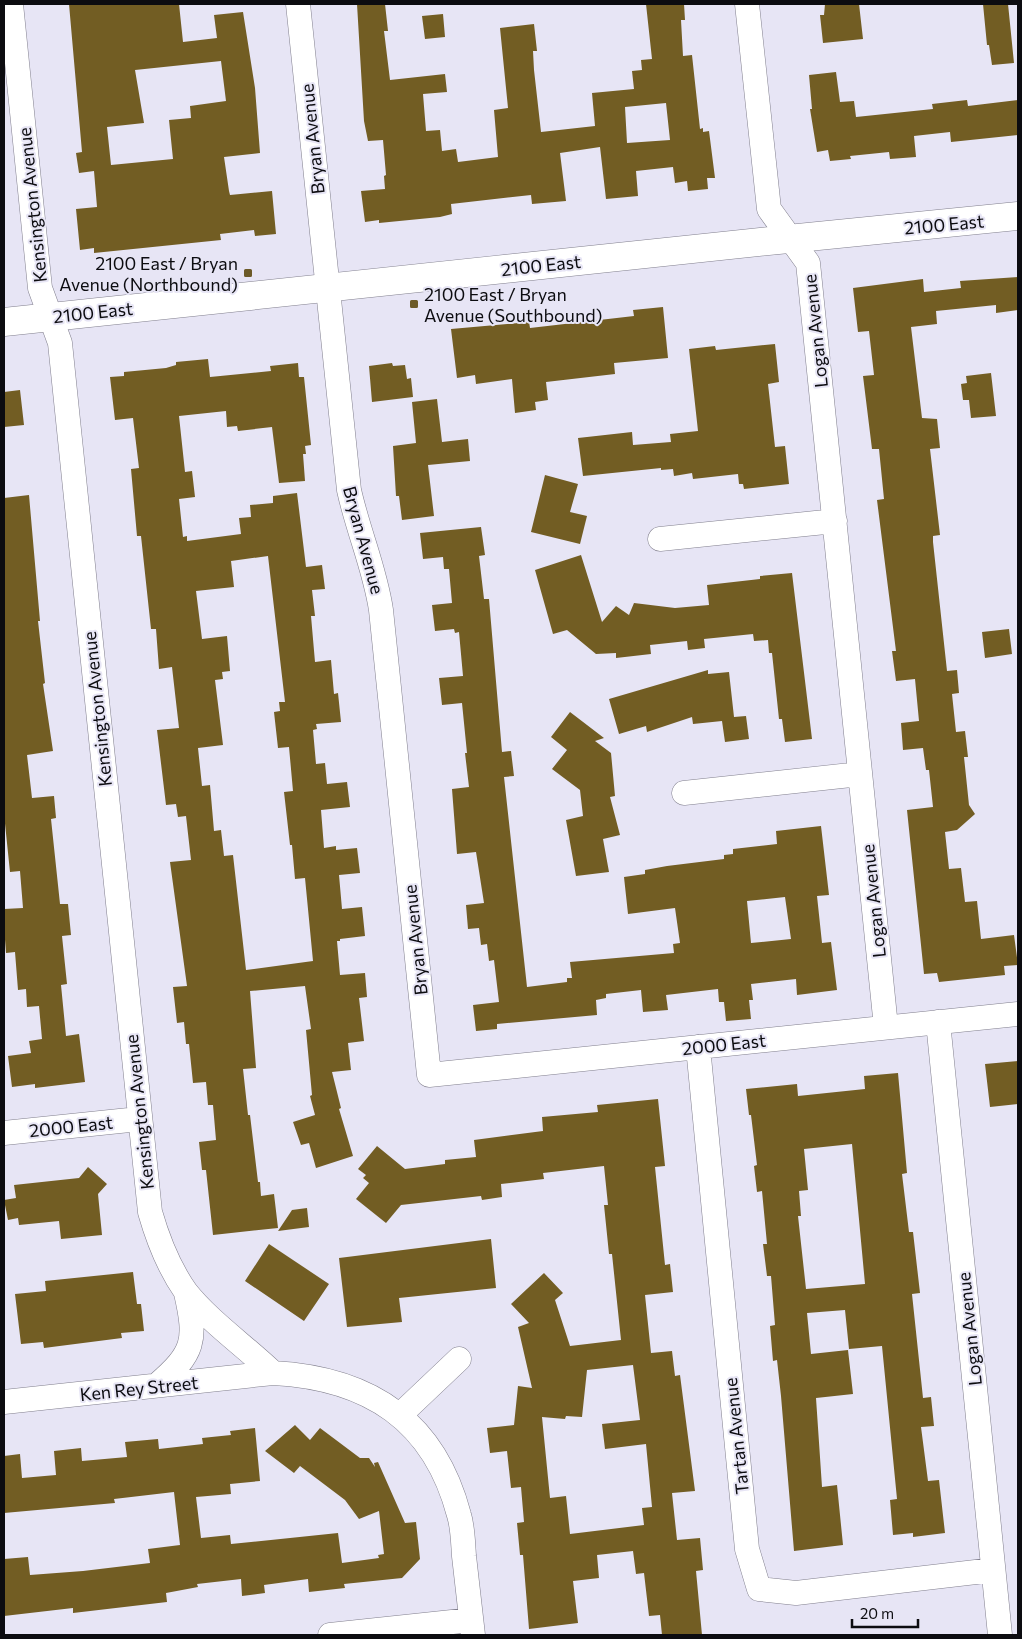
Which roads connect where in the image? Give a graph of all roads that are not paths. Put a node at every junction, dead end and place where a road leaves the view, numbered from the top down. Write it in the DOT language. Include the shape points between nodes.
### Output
graph roads {
  1 [pos="11,4"];
  2 [pos="298,4"];
  3 [pos="747,4"];
  4 [pos="1018,216"];
  5 [pos="788,238"];
  6 [pos="328,287"];
  7 [pos="51,317"];
  8 [pos="4,322"];
  9 [pos="835,521"];
  10 [pos="660,539"];
  11 [pos="860,774"];
  12 [pos="684,793"];
  13 [pos="1018,1014"];
  14 [pos="938,1022"];
  15 [pos="886,1027"];
  16 [pos="698,1047"];
  17 [pos="429,1075"];
  18 [pos="139,1119"];
  19 [pos="4,1133"];
  20 [pos="186,1291"];
  21 [pos="459,1359"];
  22 [pos="273,1373"];
  23 [pos="157,1385"];
  24 [pos="4,1402"];
  25 [pos="401,1414"];
  26 [pos="993,1570"];
  27 [pos="472,1628"];
  28 [pos="330,1635"];
  29 [pos="1000,1635"];
  1 -- 7 [label="street, Kensington Avenue" via="40,288"];
  2 -- 6 [label="street, Bryan Avenue"];
  3 -- 5 [label="street, Logan Avenue" via="769,209"];
  4 -- 5 [label="street, 2100 East"];
  5 -- 6 [label="street, 2100 East"];
  5 -- 9 [label="street, Logan Avenue" via="808,264"];
  6 -- 7 [label="street, 2100 East"];
  6 -- 17 [label="street, Bryan Avenue" via="349,490 373,568 381,610"];
  7 -- 8 [label="street, 2100 East"];
  7 -- 18 [label="street, Kensington Avenue" via="60,343"];
  9 -- 10 [label="street"];
  9 -- 11 [label="street, Logan Avenue"];
  11 -- 12 [label="street"];
  11 -- 15 [label="street, Logan Avenue"];
  13 -- 14 [label="street, 2000 East"];
  14 -- 15 [label="street, 2000 East"];
  14 -- 26 [label="street, Logan Avenue"];
  15 -- 16 [label="street, 2000 East"];
  16 -- 17 [label="street, 2000 East"];
  16 -- 26 [label="street, Tartan Avenue" via="747,1549 759,1589 796,1592"];
  18 -- 19 [label="street, 2000 East"];
  18 -- 20 [label="street, Kensington Avenue" via="150,1212 161,1245"];
  20 -- 22 [label="street, Kensington Avenue" via="210,1318"];
  20 -- 23 [label="street" via="193,1324 191,1346 178,1367"];
  21 -- 25 [label="street"];
  22 -- 23 [label="street, Ken Rey Street"];
  22 -- 25 [label="street" via="338,1382"];
  23 -- 24 [label="street, Ken Rey Street"];
  25 -- 27 [label="street" via="429,1447 447,1478 460,1516"];
  26 -- 29 [label="street, Logan Avenue"];
  27 -- 28 [label="street"];
}
